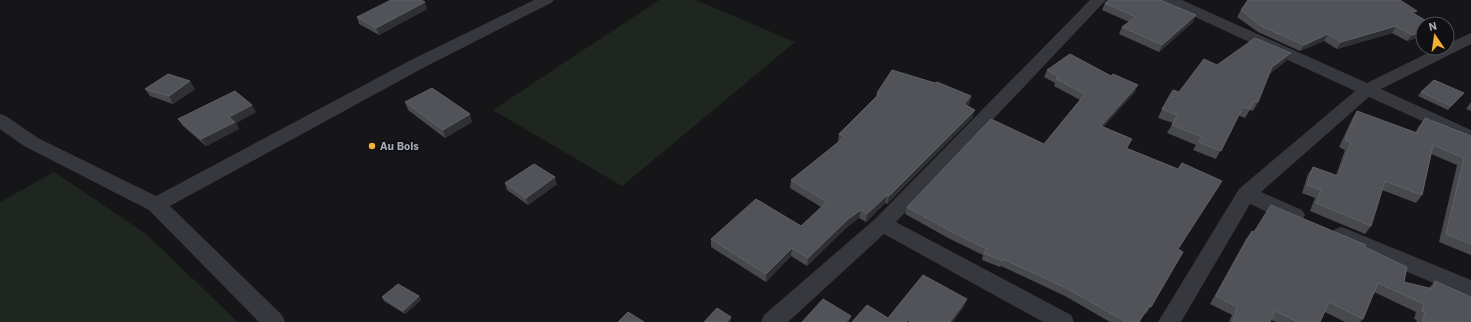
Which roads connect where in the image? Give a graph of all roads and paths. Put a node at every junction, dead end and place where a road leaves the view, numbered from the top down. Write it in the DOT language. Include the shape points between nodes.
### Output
graph roads {
  1 [pos="546,0"];
  2 [pos="1098,0"];
  3 [pos="1170,0"];
  4 [pos="1471,38"];
  5 [pos="1368,90"];
  6 [pos="0,120"];
  7 [pos="1471,137"];
  8 [pos="1246,194"];
  9 [pos="156,205"];
  10 [pos="882,224"];
  11 [pos="1471,290"];
  12 [pos="274,322"];
  13 [pos="772,322"];
  14 [pos="1063,322"];
  15 [pos="1169,322"];
  1 -- 9 [label="street" via="418,64"];
  2 -- 10 [label="street"];
  3 -- 5 [label="street"];
  4 -- 5 [label="street"];
  5 -- 7 [label="street"];
  5 -- 8 [label="street"];
  6 -- 9 [label="street" via="31,142"];
  8 -- 11 [label="street"];
  8 -- 15 [label="street"];
  9 -- 12 [label="street"];
  10 -- 13 [label="street"];
  10 -- 14 [label="street"];
}
